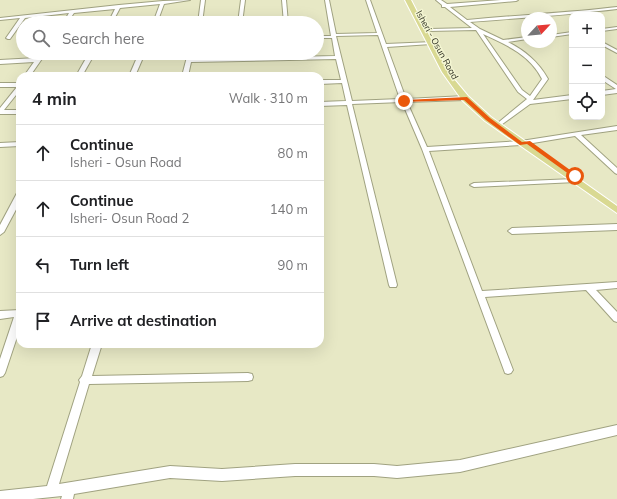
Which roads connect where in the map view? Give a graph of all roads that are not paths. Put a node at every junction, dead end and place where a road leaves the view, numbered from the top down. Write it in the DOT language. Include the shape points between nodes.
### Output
graph roads {
  1 [pos="188,0"];
  2 [pos="203,0"];
  3 [pos="244,0"];
  4 [pos="284,0"];
  5 [pos="327,0"];
  6 [pos="368,0"];
  7 [pos="408,0"];
  8 [pos="412,0"];
  9 [pos="438,0"];
  10 [pos="516,0"];
  11 [pos="163,2"];
  12 [pos="119,6"];
  13 [pos="444,6"];
  14 [pos="617,8"];
  15 [pos="73,11"];
  16 [pos="24,16"];
  17 [pos="70,16"];
  18 [pos="114,16"];
  19 [pos="158,16"];
  20 [pos="201,16"];
  21 [pos="241,16"];
  22 [pos="285,16"];
  23 [pos="16,17"];
  24 [pos="0,19"];
  25 [pos="466,21"];
  26 [pos="16,27"];
  27 [pos="617,28"];
  28 [pos="477,29"];
  29 [pos="430,30"];
  30 [pos="605,30"];
  31 [pos="569,33"];
  32 [pos="380,34"];
  33 [pos="557,35"];
  34 [pos="334,36"];
  35 [pos="324,37"];
  36 [pos="8,38"];
  37 [pos="521,39"];
  38 [pos="503,41"];
  39 [pos="431,43"];
  40 [pos="605,45"];
  41 [pos="384,46"];
  42 [pos="615,51"];
  43 [pos="605,52"];
  44 [pos="324,57"];
  45 [pos="338,57"];
  46 [pos="37,60"];
  47 [pos="88,60"];
  48 [pos="139,60"];
  49 [pos="226,60"];
  50 [pos="189,61"];
  51 [pos="0,62"];
  52 [pos="30,72"];
  53 [pos="81,72"];
  54 [pos="134,72"];
  55 [pos="186,72"];
  56 [pos="605,79"];
  57 [pos="344,81"];
  58 [pos="324,82"];
  59 [pos="0,85"];
  60 [pos="16,85"];
  61 [pos="617,89"];
  62 [pos="16,90"];
  63 [pos="605,92"];
  64 [pos="569,97"];
  65 [pos="465,98"];
  66 [pos="404,101"];
  67 [pos="529,101"];
  68 [pos="350,103"];
  69 [pos="324,104"];
  70 [pos="16,112"];
  71 [pos="501,123"];
  72 [pos="617,128"];
  73 [pos="577,134"];
  74 [pos="525,143"];
  75 [pos="16,144"];
  76 [pos="0,145"];
  77 [pos="425,148"];
  78 [pos="617,172"];
  79 [pos="574,180"];
  80 [pos="474,185"];
  81 [pos="16,202"];
  82 [pos="617,204"];
  83 [pos="617,210"];
  84 [pos="617,226"];
  85 [pos="0,232"];
  86 [pos="512,232"];
  87 [pos="393,285"];
  88 [pos="617,285"];
  89 [pos="589,288"];
  90 [pos="480,294"];
  91 [pos="16,314"];
  92 [pos="0,315"];
  93 [pos="617,318"];
  94 [pos="16,326"];
  95 [pos="96,348"];
  96 [pos="508,370"];
  97 [pos="0,373"];
  98 [pos="248,377"];
  99 [pos="84,380"];
  100 [pos="617,430"];
  101 [pos="50,491"];
  102 [pos="68,494"];
  103 [pos="0,497"];
  1 -- 11 [label="street"];
  2 -- 20 [label="street"];
  3 -- 21 [label="street"];
  4 -- 22 [label="street"];
  5 -- 34 [label="street"];
  6 -- 32 [label="street"];
  7 -- 39 [label="main road"];
  8 -- 29 [label="main road, Isheri - Osun Road"];
  9 -- 13 [label="street"];
  10 -- 13 [label="street"];
  11 -- 12 [label="street"];
  11 -- 19 [label="street"];
  12 -- 15 [label="street"];
  12 -- 18 [label="street"];
  13 -- 25 [label="street"];
  14 -- 25 [label="street"];
  15 -- 16 [label="street"];
  15 -- 17 [label="street"];
  23 -- 24 [label="street"];
  25 -- 28 [label="street"];
  26 -- 36 [label="street"];
  27 -- 30 [label="street"];
  28 -- 29 [label="street"];
  28 -- 38 [label="street"];
  28 -- 67 [label="street"];
  29 -- 71 [label="main road, Isheri - Osun Road" via="459,84 470,98"];
  31 -- 33 [label="street"];
  32 -- 34 [label="street"];
  32 -- 41 [label="street"];
  34 -- 35 [label="street"];
  34 -- 45 [label="street"];
  37 -- 38 [label="street"];
  38 -- 67 [label="street" via="528,56 542,71 545,79"];
  39 -- 41 [label="street"];
  39 -- 65 [label="main road" via="445,72"];
  40 -- 42 [label="street"];
  41 -- 66 [label="street"];
  42 -- 43 [label="street"];
  44 -- 45 [label="street"];
  45 -- 57 [label="street"];
  46 -- 51 [label="street"];
  46 -- 52 [label="street"];
  47 -- 53 [label="street"];
  48 -- 54 [label="street"];
  49 -- 50 [label="street"];
  50 -- 55 [label="street"];
  56 -- 61 [label="street"];
  57 -- 58 [label="street"];
  57 -- 68 [label="street"];
  59 -- 60 [label="street"];
  61 -- 63 [label="street"];
  62 -- 70 [label="street" via="0,112"];
  64 -- 67 [label="street"];
  65 -- 66 [label="street"];
  65 -- 74 [label="main road" via="488,119"];
  66 -- 68 [label="street"];
  66 -- 77 [label="street"];
  67 -- 71 [label="street"];
  68 -- 69 [label="street"];
  68 -- 87 [label="street"];
  71 -- 74 [label="main road, Isheri - Osun Road"];
  72 -- 73 [label="street"];
  73 -- 74 [label="street"];
  73 -- 78 [label="street"];
  74 -- 77 [label="street"];
  74 -- 79 [label="main road"];
  74 -- 82 [label="main road, Isheri - Osun Road"];
  75 -- 76 [label="street"];
  77 -- 90 [label="street"];
  79 -- 80 [label="street"];
  79 -- 83 [label="main road"];
  81 -- 85 [label="street"];
  84 -- 86 [label="street"];
  88 -- 89 [label="street"];
  89 -- 90 [label="street"];
  89 -- 93 [label="street"];
  90 -- 96 [label="street"];
  91 -- 92 [label="street"];
  94 -- 97 [label="street"];
  95 -- 99 [label="street"];
  98 -- 99 [label="street"];
  99 -- 101 [label="street"];
  100 -- 102 [label="street" via="460,466 397,472 294,470 222,475 170,472"];
  101 -- 102 [label="street"];
  101 -- 103 [label="street"];
}
